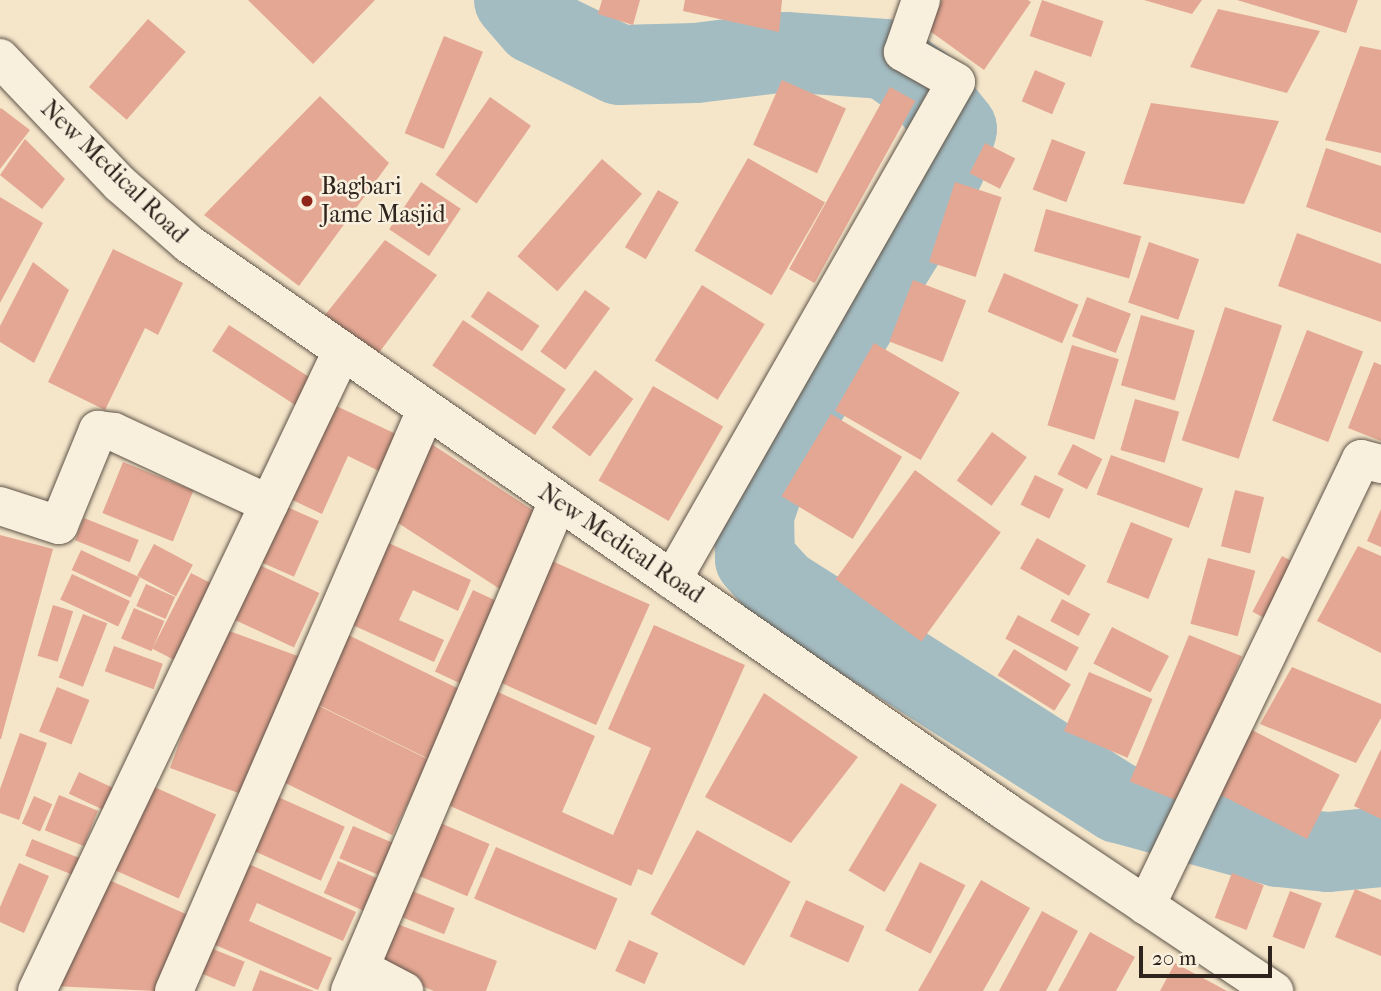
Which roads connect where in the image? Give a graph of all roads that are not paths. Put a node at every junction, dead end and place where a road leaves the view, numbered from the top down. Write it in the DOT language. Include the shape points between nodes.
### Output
graph roads {
  1 [pos="921,0"];
  2 [pos="0,58"];
  3 [pos="342,351"];
  4 [pos="426,410"];
  5 [pos="1381,464"];
  6 [pos="558,501"];
  7 [pos="269,504"];
  8 [pos="0,506"];
  9 [pos="672,580"];
  10 [pos="1146,906"];
  11 [pos="355,980"];
  12 [pos="37,991"];
  13 [pos="174,991"];
  14 [pos="404,991"];
  15 [pos="1274,991"];
  1 -- 9 [label="street" via="903,52 957,82"];
  2 -- 3 [label="street, New Medical Road" via="120,184 189,244"];
  3 -- 4 [label="street, New Medical Road"];
  3 -- 7 [label="street"];
  4 -- 6 [label="street, New Medical Road"];
  4 -- 13 [label="street"];
  5 -- 10 [label="street" via="1361,459"];
  6 -- 9 [label="street, New Medical Road"];
  6 -- 11 [label="street"];
  7 -- 8 [label="street" via="114,432 98,430 59,525"];
  7 -- 12 [label="street"];
  9 -- 10 [label="street, New Medical Road"];
  10 -- 15 [label="street, New Medical Road"];
  11 -- 14 [label="street"];
}
